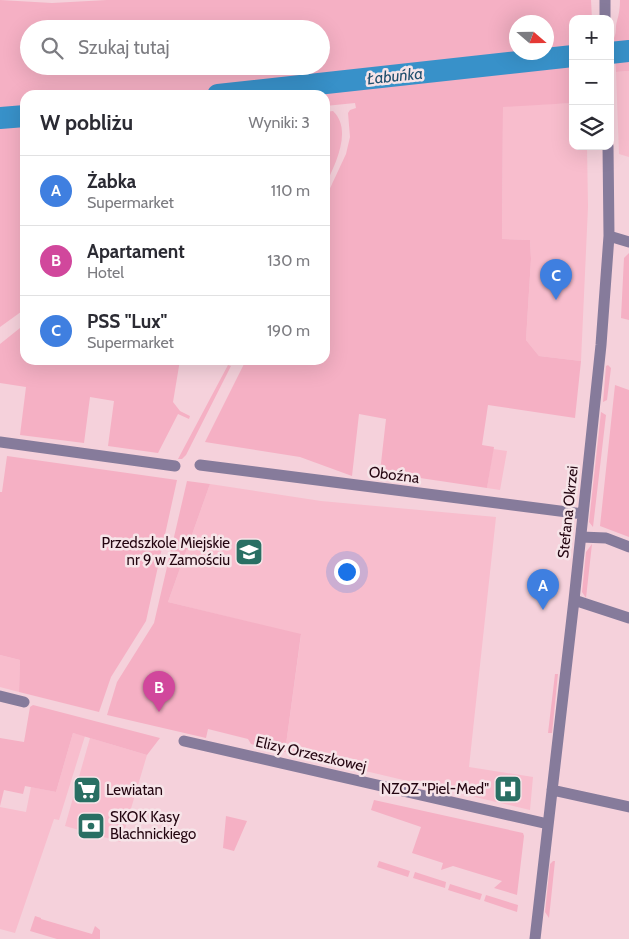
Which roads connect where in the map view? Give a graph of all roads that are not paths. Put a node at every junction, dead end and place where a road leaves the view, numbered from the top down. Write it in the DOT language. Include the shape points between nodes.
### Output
graph roads {
  1 [pos="605,0"];
  2 [pos="605,15"];
  3 [pos="608,150"];
  4 [pos="610,236"];
  5 [pos="629,242"];
  6 [pos="0,442"];
  7 [pos="200,465"];
  8 [pos="174,466"];
  9 [pos="583,514"];
  10 [pos="581,537"];
  11 [pos="629,547"];
  12 [pos="574,600"];
  13 [pos="629,618"];
  14 [pos="0,696"];
  15 [pos="24,702"];
  16 [pos="184,741"];
  17 [pos="552,790"];
  18 [pos="629,807"];
  19 [pos="548,824"];
  20 [pos="535,939"];
  1 -- 2 [label="street"];
  3 -- 4 [label="street, Stefana Okrzei"];
  4 -- 5 [label="street"];
  4 -- 9 [label="street, Stefana Okrzei"];
  6 -- 8 [label="street"];
  7 -- 9 [label="street, Oboźna"];
  9 -- 10 [label="street, Stefana Okrzei"];
  10 -- 11 [label="street" via="606,538"];
  10 -- 12 [label="street, Stefana Okrzei"];
  12 -- 13 [label="street"];
  12 -- 17 [label="street, Stefana Okrzei"];
  14 -- 15 [label="street"];
  16 -- 19 [label="street, Elizy Orzeszkowej"];
  17 -- 18 [label="street"];
  17 -- 19 [label="street, Stefana Okrzei"];
  19 -- 20 [label="street, Stefana Okrzei"];
}
